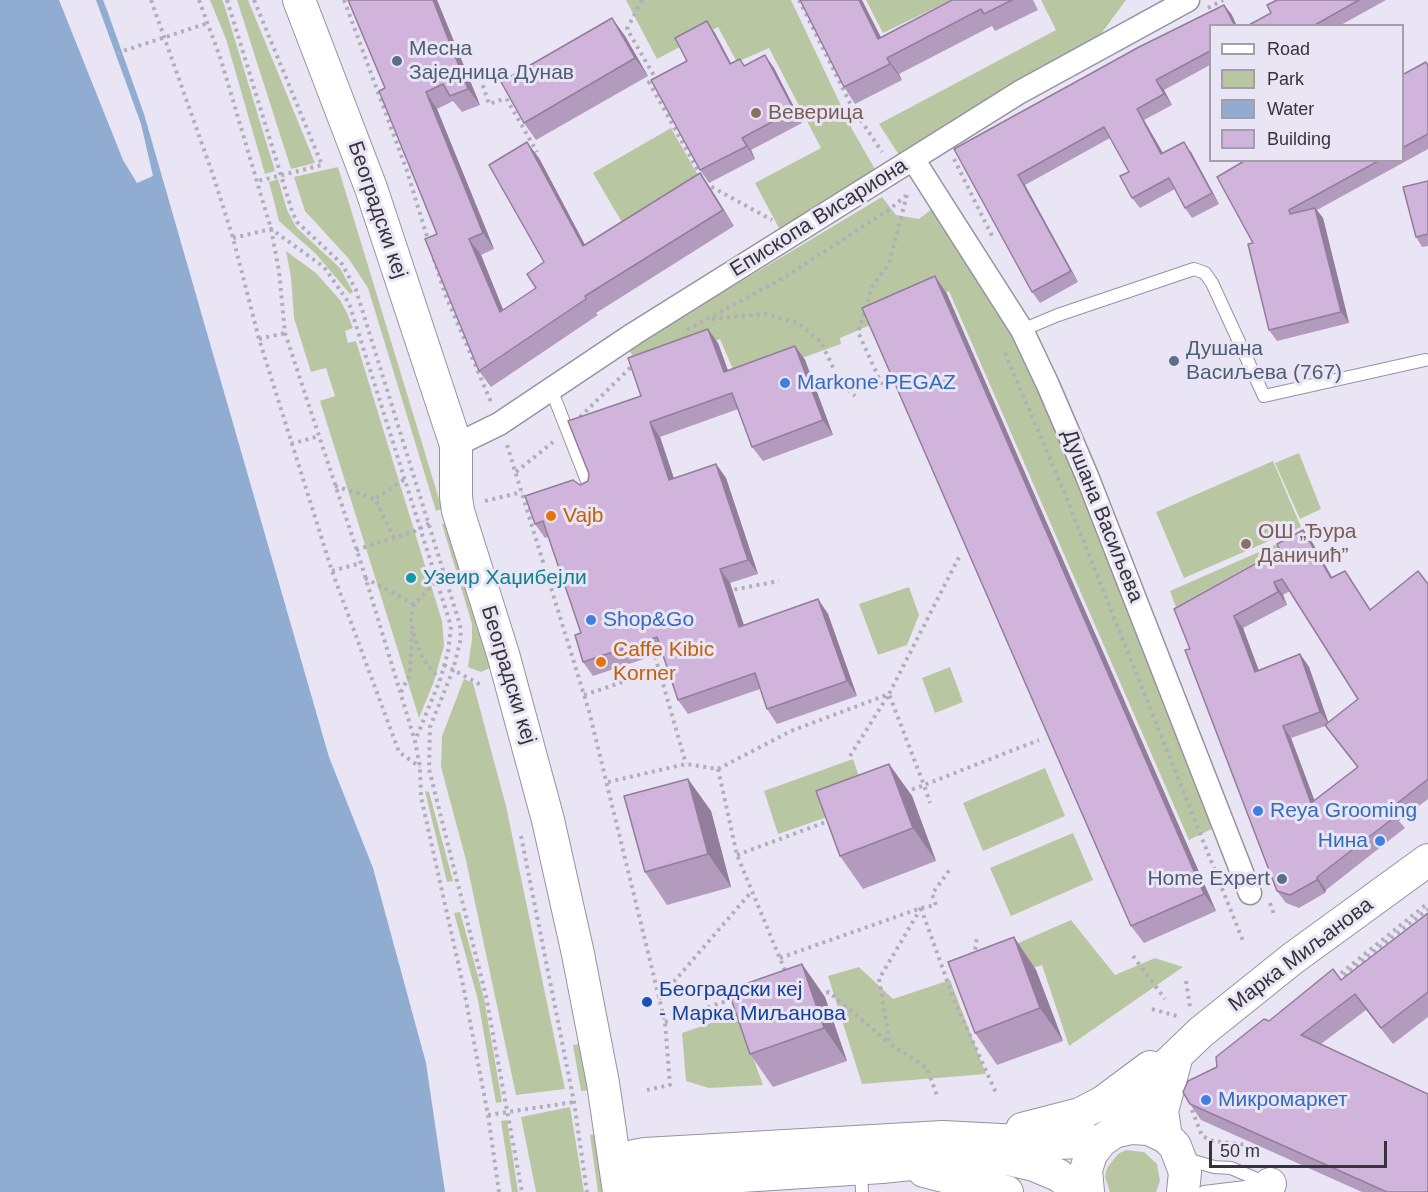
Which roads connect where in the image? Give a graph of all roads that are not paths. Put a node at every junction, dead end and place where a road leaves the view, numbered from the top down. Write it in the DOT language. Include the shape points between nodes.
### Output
graph roads {
  1 [pos="299,0"];
  2 [pos="1182,5"];
  3 [pos="913,159"];
  4 [pos="1022,330"];
  5 [pos="1425,360"];
  6 [pos="551,389"];
  7 [pos="456,445"];
  8 [pos="591,491"];
  9 [pos="1428,860"];
  10 [pos="1250,893"];
  11 [pos="1186,1030"];
  12 [pos="972,1137"];
  13 [pos="1108,1137"];
  14 [pos="1185,1147"];
  15 [pos="647,1176"];
  16 [pos="868,1176"];
  17 [pos="617,1182"];
  18 [pos="1265,1188"];
  19 [pos="1006,1192"];
  20 [pos="1081,1192"];
  21 [pos="1088,1192"];
  22 [pos="1183,1192"];
  23 [pos="1204,1192"];
  1 -- 7 [label="street, Београдски кеј" via="371,188"];
  2 -- 3 [label="street, Епископа Висариона" via="1020,92"];
  3 -- 4 [label="street, Душана Васиљева"];
  3 -- 6 [label="street, Епископа Висариона"];
  4 -- 5 [label="lane" via="1194,269 1205,273 1212,283 1264,396"];
  4 -- 10 [label="street, Душана Васиљева" via="1088,476"];
  6 -- 7 [label="street, Епископа Висариона" via="499,424"];
  6 -- 8 [label="lane"];
  7 -- 17 [label="street, Београдски кеј" via="458,511 546,810 603,1083"];
  9 -- 11 [label="street, Марка Миљанова"];
  11 -- 12 [label="street" via="1103,1102 1080,1114 1051,1124"];
  11 -- 13 [label="street, Марка Миљанова"];
  11 -- 14 [label="street" via="1162,1111"];
  12 -- 13 [label="street" via="1057,1143"];
  12 -- 15 [label="street"];
  13 -- 14 [label="street" via="1131,1128 1149,1129"];
  13 -- 21 [label="street, Марка Миљанова" via="1091,1154 1086,1170"];
  14 -- 18 [label="lane" via="1214,1167 1231,1168"];
  14 -- 22 [label="street"];
  15 -- 16 [label="street"];
  15 -- 17 [label="street" via="634,1156"];
  16 -- 19 [label="street" via="928,1172"];
  16 -- 20 [label="street" via="968,1158 1007,1159 1058,1175"];
  18 -- 23 [label="lane"];
}
